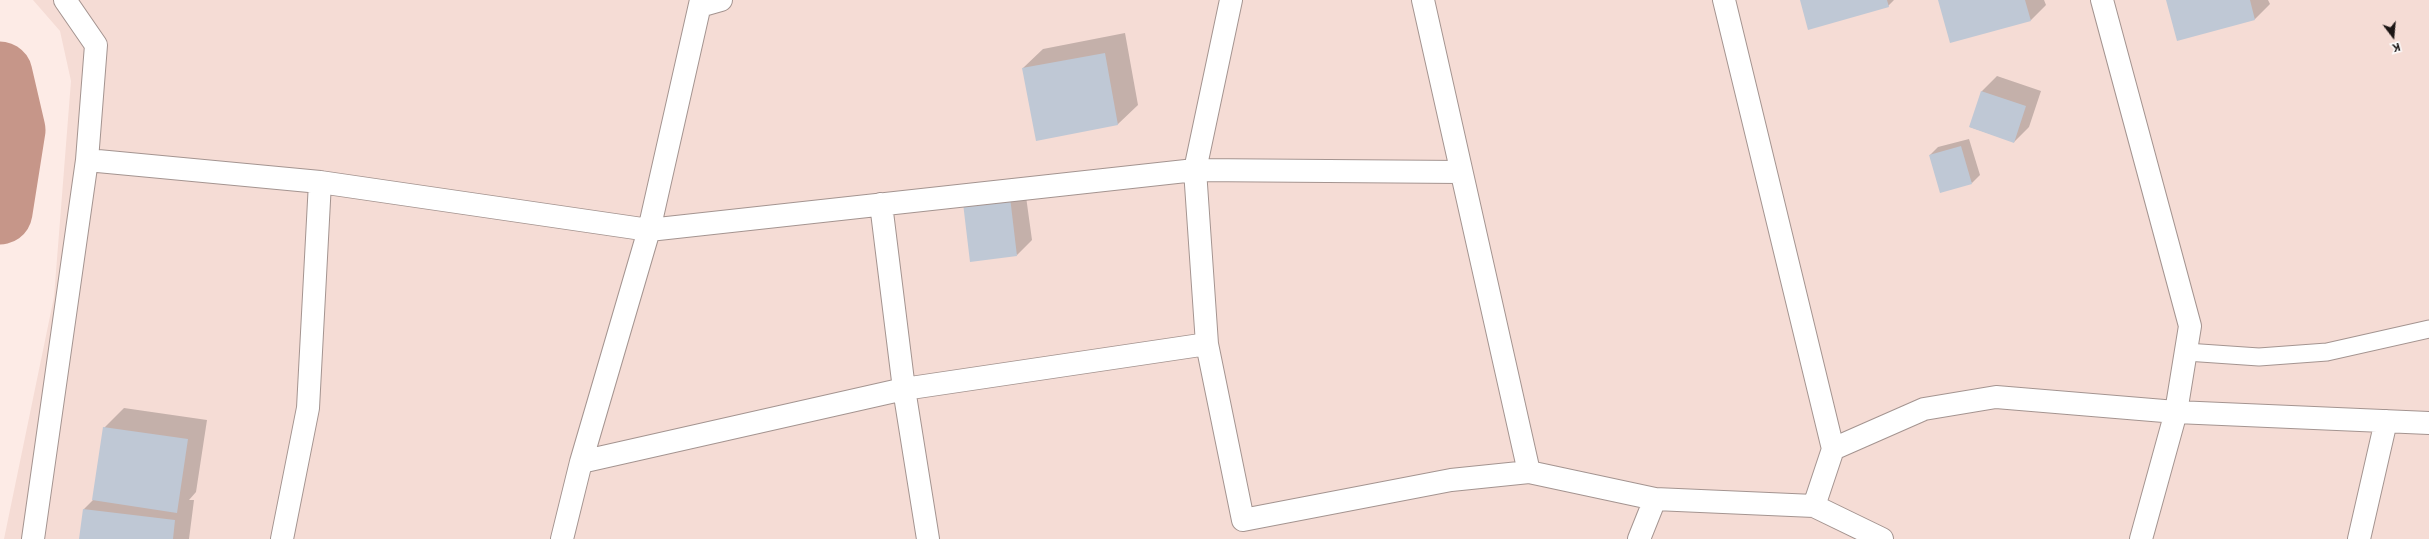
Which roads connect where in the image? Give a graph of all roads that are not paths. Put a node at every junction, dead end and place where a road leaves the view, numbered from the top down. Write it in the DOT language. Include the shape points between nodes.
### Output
graph roads {
  1 [pos="65,0"];
  2 [pos="721,0"];
  3 [pos="1232,0"];
  4 [pos="1423,0"];
  5 [pos="1724,0"];
  6 [pos="2102,0"];
  7 [pos="700,3"];
  8 [pos="87,160"];
  9 [pos="1195,170"];
  10 [pos="1462,172"];
  11 [pos="320,182"];
  12 [pos="881,204"];
  13 [pos="649,230"];
  14 [pos="2429,329"];
  15 [pos="1208,344"];
  16 [pos="2186,352"];
  17 [pos="904,389"];
  18 [pos="2176,412"];
  19 [pos="2386,421"];
  20 [pos="2429,423"];
  21 [pos="1833,449"];
  22 [pos="580,462"];
  23 [pos="1529,472"];
  24 [pos="1655,499"];
  25 [pos="1814,506"];
  26 [pos="1859,534"];
  27 [pos="33,539"];
  28 [pos="282,539"];
  29 [pos="562,539"];
  30 [pos="928,539"];
  31 [pos="1639,539"];
  32 [pos="1882,539"];
  33 [pos="2141,539"];
  34 [pos="2359,539"];
  1 -- 8 [label="street" via="96,45"];
  2 -- 7 [label="street"];
  3 -- 9 [label="street"];
  4 -- 10 [label="street"];
  5 -- 21 [label="street"];
  6 -- 16 [label="street" via="2190,326"];
  7 -- 13 [label="street"];
  8 -- 11 [label="street"];
  8 -- 27 [label="street"];
  9 -- 10 [label="street"];
  9 -- 12 [label="street"];
  9 -- 15 [label="street"];
  10 -- 23 [label="street"];
  11 -- 13 [label="street"];
  11 -- 28 [label="street" via="308,408"];
  12 -- 13 [label="street"];
  12 -- 17 [label="street"];
  13 -- 22 [label="street"];
  14 -- 16 [label="lane" via="2327,352 2259,357"];
  15 -- 17 [label="street"];
  15 -- 23 [label="street" via="1243,520 1451,480"];
  16 -- 18 [label="street"];
  17 -- 22 [label="street"];
  17 -- 30 [label="street"];
  18 -- 19 [label="street"];
  18 -- 21 [label="street" via="1996,397 1924,409"];
  18 -- 33 [label="street"];
  19 -- 20 [label="street"];
  19 -- 34 [label="street"];
  21 -- 25 [label="street"];
  22 -- 29 [label="street"];
  23 -- 24 [label="street"];
  24 -- 25 [label="street"];
  24 -- 31 [label="street"];
  25 -- 26 [label="street"];
  26 -- 32 [label="street"];
}
